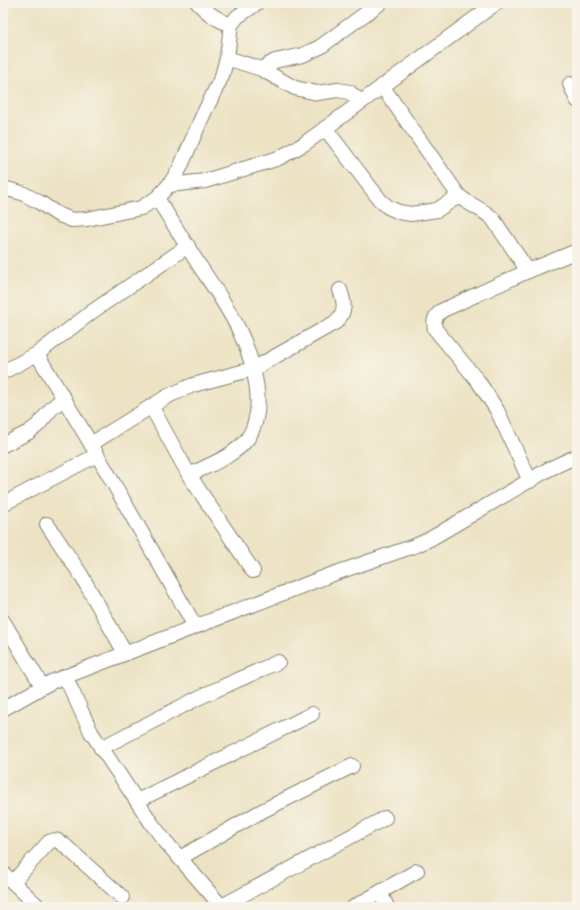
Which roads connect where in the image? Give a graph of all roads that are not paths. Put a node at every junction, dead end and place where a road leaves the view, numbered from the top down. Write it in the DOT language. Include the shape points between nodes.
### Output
graph roads {
  1 [pos="198,3"];
  2 [pos="257,3"];
  3 [pos="380,3"];
  4 [pos="496,3"];
  5 [pos="231,25"];
  6 [pos="227,58"];
  7 [pos="261,69"];
  8 [pos="570,84"];
  9 [pos="382,86"];
  10 [pos="577,100"];
  11 [pos="361,102"];
  12 [pos="325,128"];
  13 [pos="169,185"];
  14 [pos="3,188"];
  15 [pos="459,196"];
  16 [pos="157,198"];
  17 [pos="188,246"];
  18 [pos="577,251"];
  19 [pos="528,271"];
  20 [pos="340,290"];
  21 [pos="38,354"];
  22 [pos="253,369"];
  23 [pos="3,372"];
  24 [pos="64,398"];
  25 [pos="151,406"];
  26 [pos="3,445"];
  27 [pos="94,450"];
  28 [pos="577,456"];
  29 [pos="189,475"];
  30 [pos="530,481"];
  31 [pos="3,504"];
  32 [pos="47,524"];
  33 [pos="253,572"];
  34 [pos="3,621"];
  35 [pos="195,626"];
  36 [pos="125,653"];
  37 [pos="278,662"];
  38 [pos="65,676"];
  39 [pos="42,686"];
  40 [pos="3,709"];
  41 [pos="312,714"];
  42 [pos="101,748"];
  43 [pos="352,766"];
  44 [pos="137,802"];
  45 [pos="385,818"];
  46 [pos="180,858"];
  47 [pos="418,871"];
  48 [pos="8,878"];
  49 [pos="380,892"];
  50 [pos="122,897"];
  51 [pos="39,907"];
  52 [pos="222,907"];
  53 [pos="354,907"];
  54 [pos="387,907"];
  1 -- 5 [label="street" via="216,19"];
  2 -- 5 [label="street" via="236,17"];
  3 -- 7 [label="street" via="320,47 302,55 275,61"];
  4 -- 9 [label="street"];
  5 -- 6 [label="street"];
  6 -- 7 [label="street"];
  6 -- 13 [label="street" via="222,76 180,168"];
  7 -- 11 [label="street" via="295,88 317,93 338,90 349,92"];
  8 -- 10 [label="street"];
  9 -- 11 [label="street"];
  9 -- 15 [label="street"];
  11 -- 12 [label="street"];
  12 -- 13 [label="street" via="279,158 205,180"];
  12 -- 15 [label="street" via="388,207 411,214 437,210"];
  13 -- 16 [label="street"];
  14 -- 16 [label="street" via="22,193 72,220 141,208"];
  15 -- 19 [label="street" via="493,220"];
  16 -- 17 [label="street"];
  17 -- 21 [label="street" via="93,311"];
  17 -- 22 [label="street" via="239,330"];
  18 -- 19 [label="street"];
  19 -- 30 [label="street" via="441,311 433,322 497,410"];
  20 -- 22 [label="street" via="344,308 336,322"];
  21 -- 23 [label="street"];
  21 -- 24 [label="street"];
  22 -- 25 [label="street" via="193,385"];
  22 -- 29 [label="street" via="258,399 256,421 248,437 236,451"];
  24 -- 26 [label="street" via="29,432"];
  24 -- 27 [label="street"];
  25 -- 27 [label="street"];
  25 -- 29 [label="street"];
  27 -- 31 [label="street"];
  27 -- 35 [label="street"];
  28 -- 30 [label="street"];
  29 -- 33 [label="street"];
  30 -- 35 [label="street" via="423,542"];
  32 -- 36 [label="street" via="81,575"];
  34 -- 39 [label="street"];
  35 -- 36 [label="street"];
  36 -- 38 [label="street"];
  37 -- 42 [label="street" via="200,697"];
  38 -- 39 [label="street"];
  38 -- 42 [label="street"];
  39 -- 40 [label="street"];
  41 -- 44 [label="street"];
  42 -- 44 [label="street"];
  43 -- 46 [label="street" via="260,812"];
  44 -- 46 [label="street"];
  45 -- 52 [label="street"];
  46 -- 52 [label="street"];
  47 -- 49 [label="street"];
  48 -- 50 [label="street" via="53,840 63,844"];
  48 -- 51 [label="street"];
  49 -- 53 [label="street"];
  49 -- 54 [label="street"];
}
